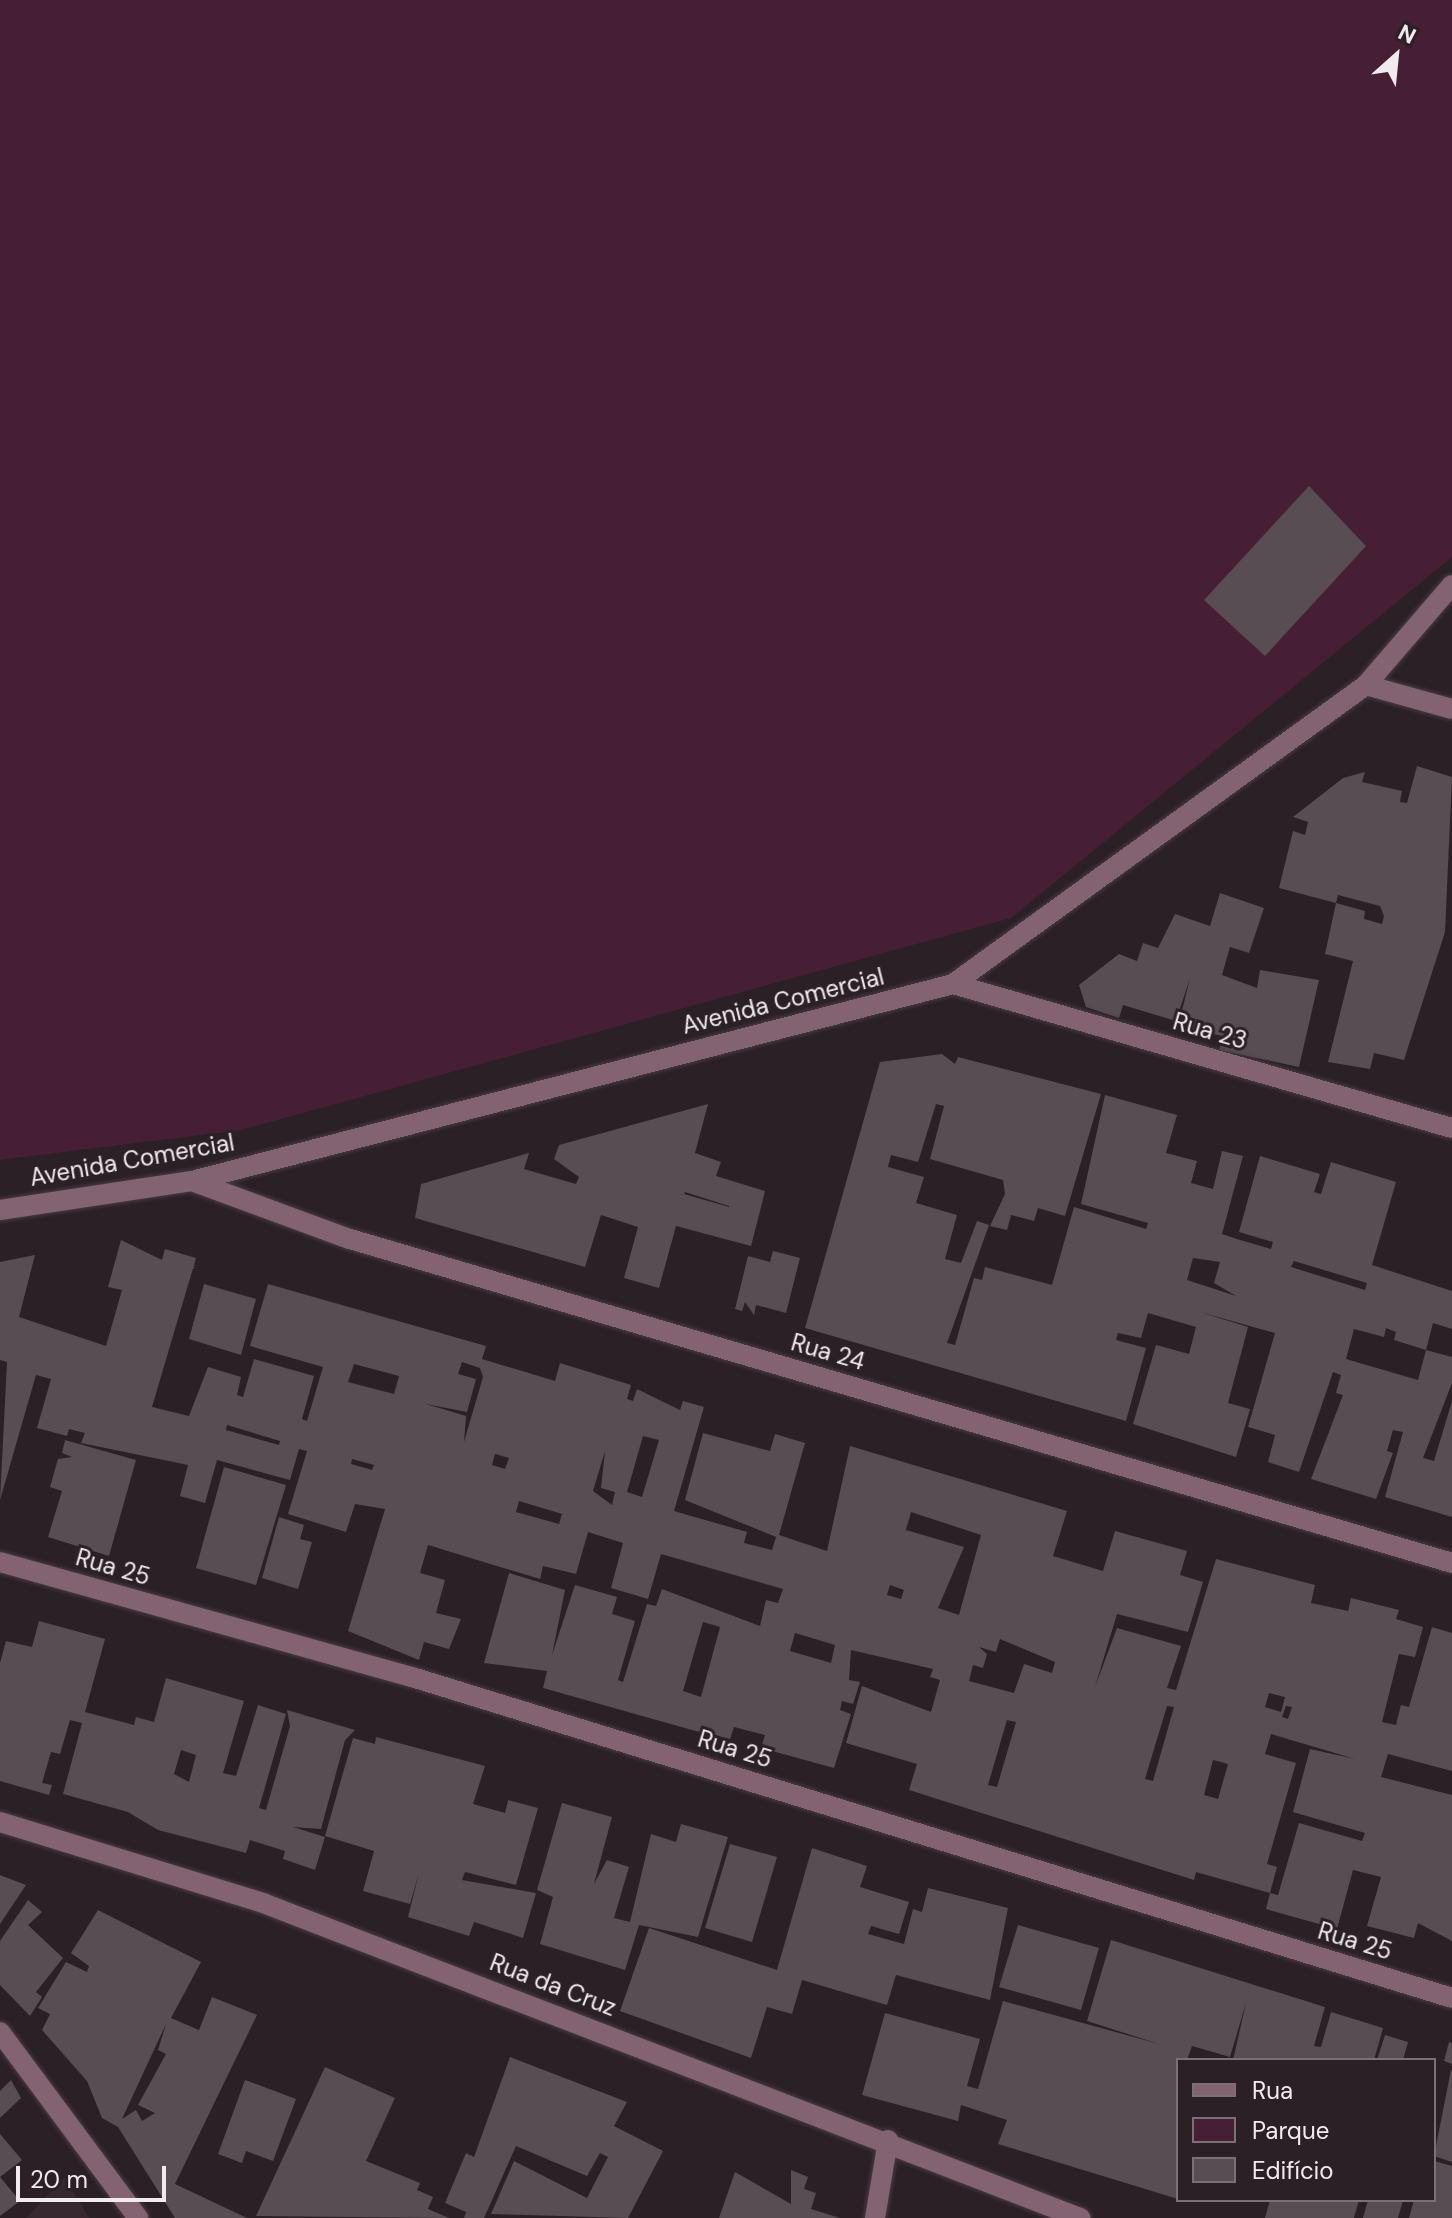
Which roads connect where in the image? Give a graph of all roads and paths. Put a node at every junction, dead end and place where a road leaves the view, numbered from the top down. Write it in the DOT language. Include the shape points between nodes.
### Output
graph roads {
  1 [pos="1452,585"];
  2 [pos="1366,685"];
  3 [pos="1452,709"];
  4 [pos="953,984"];
  5 [pos="1452,1128"];
  6 [pos="192,1181"];
  7 [pos="0,1210"];
  8 [pos="0,1562"];
  9 [pos="1452,1563"];
  10 [pos="0,1822"];
  11 [pos="1452,1998"];
  12 [pos="0,2032"];
  13 [pos="888,2140"];
  14 [pos="138,2218"];
  15 [pos="875,2218"];
  16 [pos="1080,2218"];
  1 -- 2 [label="street, Avenida Comercial"];
  2 -- 3 [label="street"];
  2 -- 4 [label="street, Avenida Comercial"];
  4 -- 5 [label="street, Rua 23"];
  4 -- 6 [label="street, Avenida Comercial"];
  6 -- 7 [label="street, Avenida Comercial"];
  6 -- 9 [label="street, Rua 24" via="350,1239"];
  8 -- 11 [label="street, Rua 25" via="412,1677"];
  10 -- 13 [label="street, Rua da Cruz" via="263,1903"];
  12 -- 14 [label="street"];
  13 -- 15 [label="street"];
  13 -- 16 [label="street, Rua da Cruz"];
}
